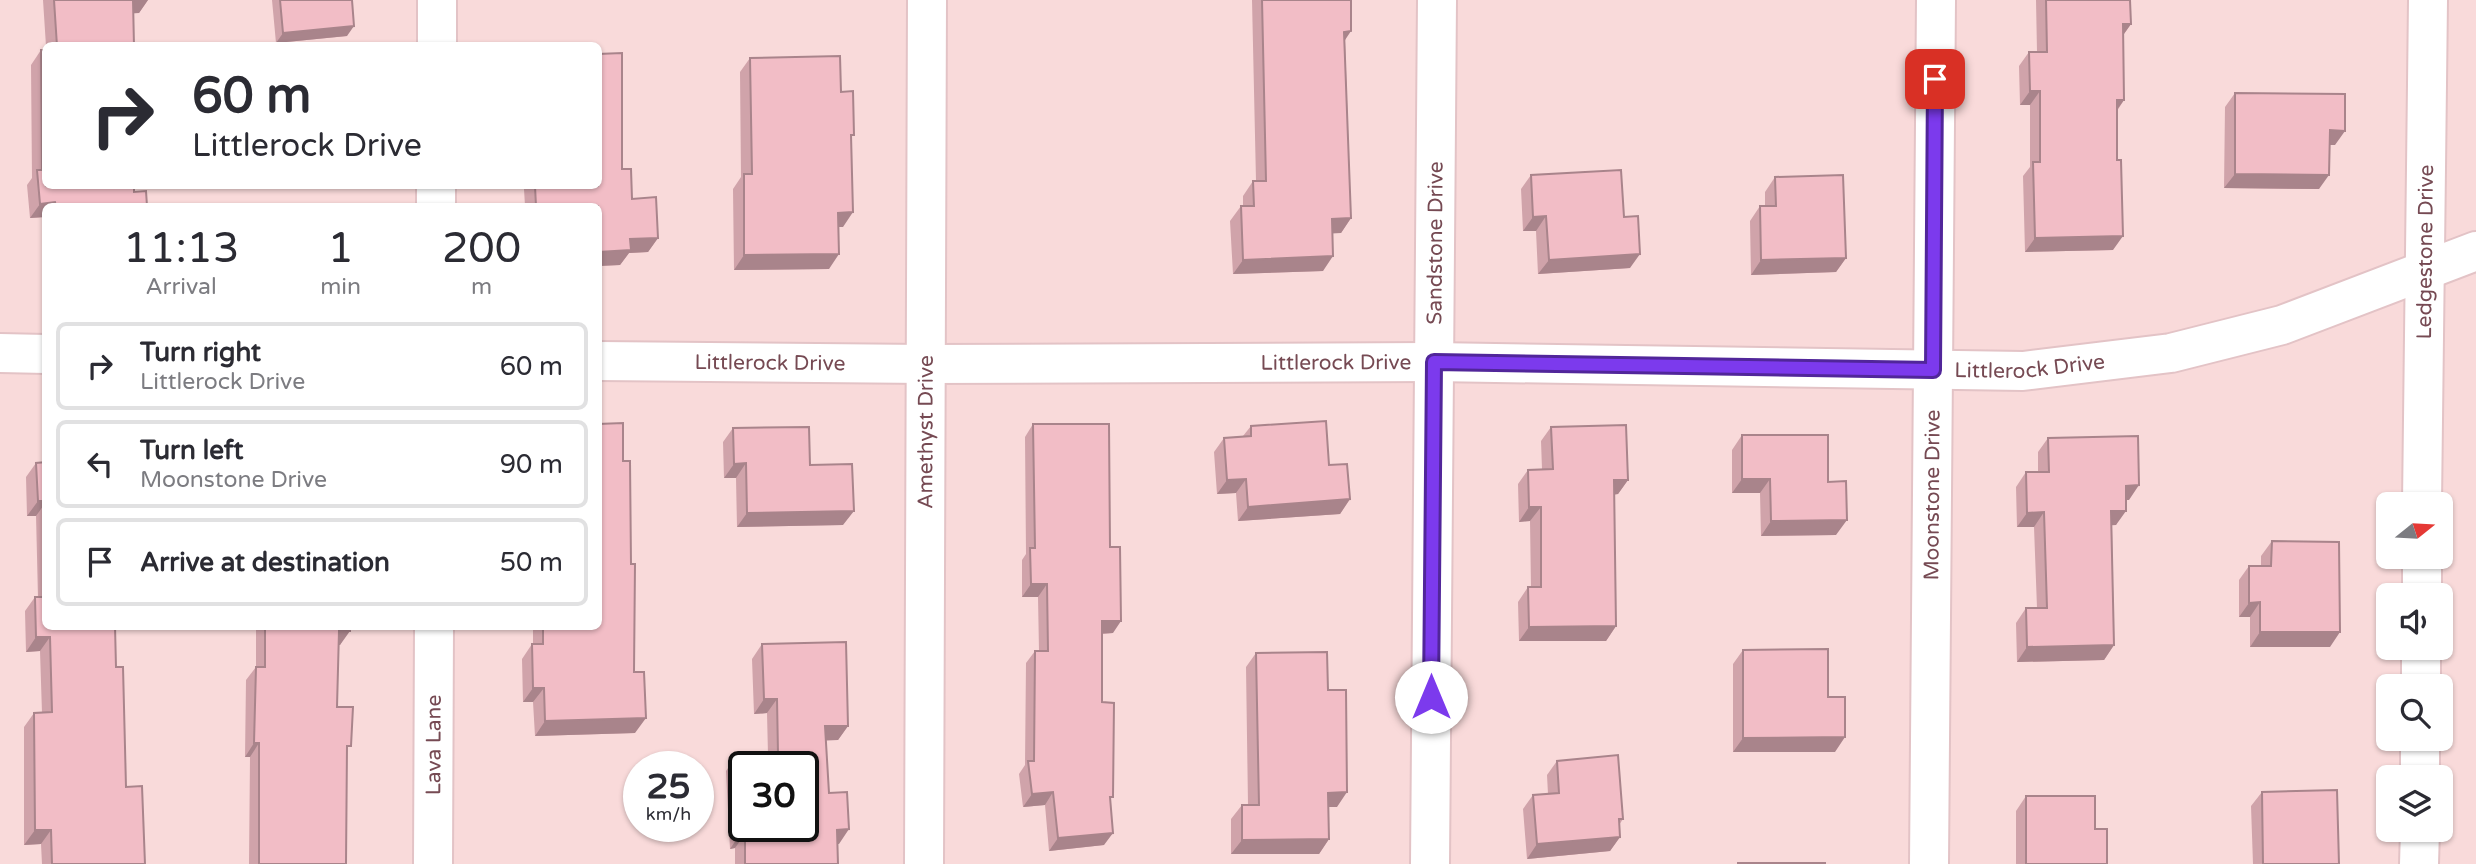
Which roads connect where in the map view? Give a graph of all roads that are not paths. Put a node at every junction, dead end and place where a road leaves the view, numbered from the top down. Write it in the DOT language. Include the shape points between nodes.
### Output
graph roads {
  1 [pos="437,0"];
  2 [pos="927,0"];
  3 [pos="1437,0"];
  4 [pos="1936,0"];
  5 [pos="2428,0"];
  6 [pos="437,42"];
  7 [pos="2476,251"];
  8 [pos="2424,270"];
  9 [pos="0,353"];
  10 [pos="42,354"];
  11 [pos="602,361"];
  12 [pos="1434,362"];
  13 [pos="926,364"];
  14 [pos="1933,370"];
  15 [pos="2422,492"];
  16 [pos="434,630"];
  17 [pos="2420,842"];
  18 [pos="433,864"];
  19 [pos="923,864"];
  20 [pos="1430,864"];
  21 [pos="1929,864"];
  22 [pos="2419,864"];
  1 -- 6 [label="street"];
  2 -- 13 [label="street, Amethyst Drive"];
  3 -- 12 [label="street, Sandstone Drive"];
  4 -- 14 [label="street, Moonstone Drive"];
  5 -- 8 [label="street, Ledgestone Drive"];
  7 -- 8 [label="street, Littlerock Drive"];
  8 -- 14 [label="street, Littlerock Drive" via="2281,325 2171,352 2023,371"];
  8 -- 15 [label="street, Ledgestone Drive"];
  9 -- 10 [label="street"];
  11 -- 13 [label="street, Littlerock Drive"];
  12 -- 13 [label="street, Littlerock Drive"];
  12 -- 14 [label="street, Littlerock Drive"];
  12 -- 20 [label="street, Sandstone Drive"];
  13 -- 19 [label="street, Amethyst Drive"];
  14 -- 21 [label="street, Moonstone Drive"];
  16 -- 18 [label="street, Lava Lane"];
  17 -- 22 [label="street"];
}
